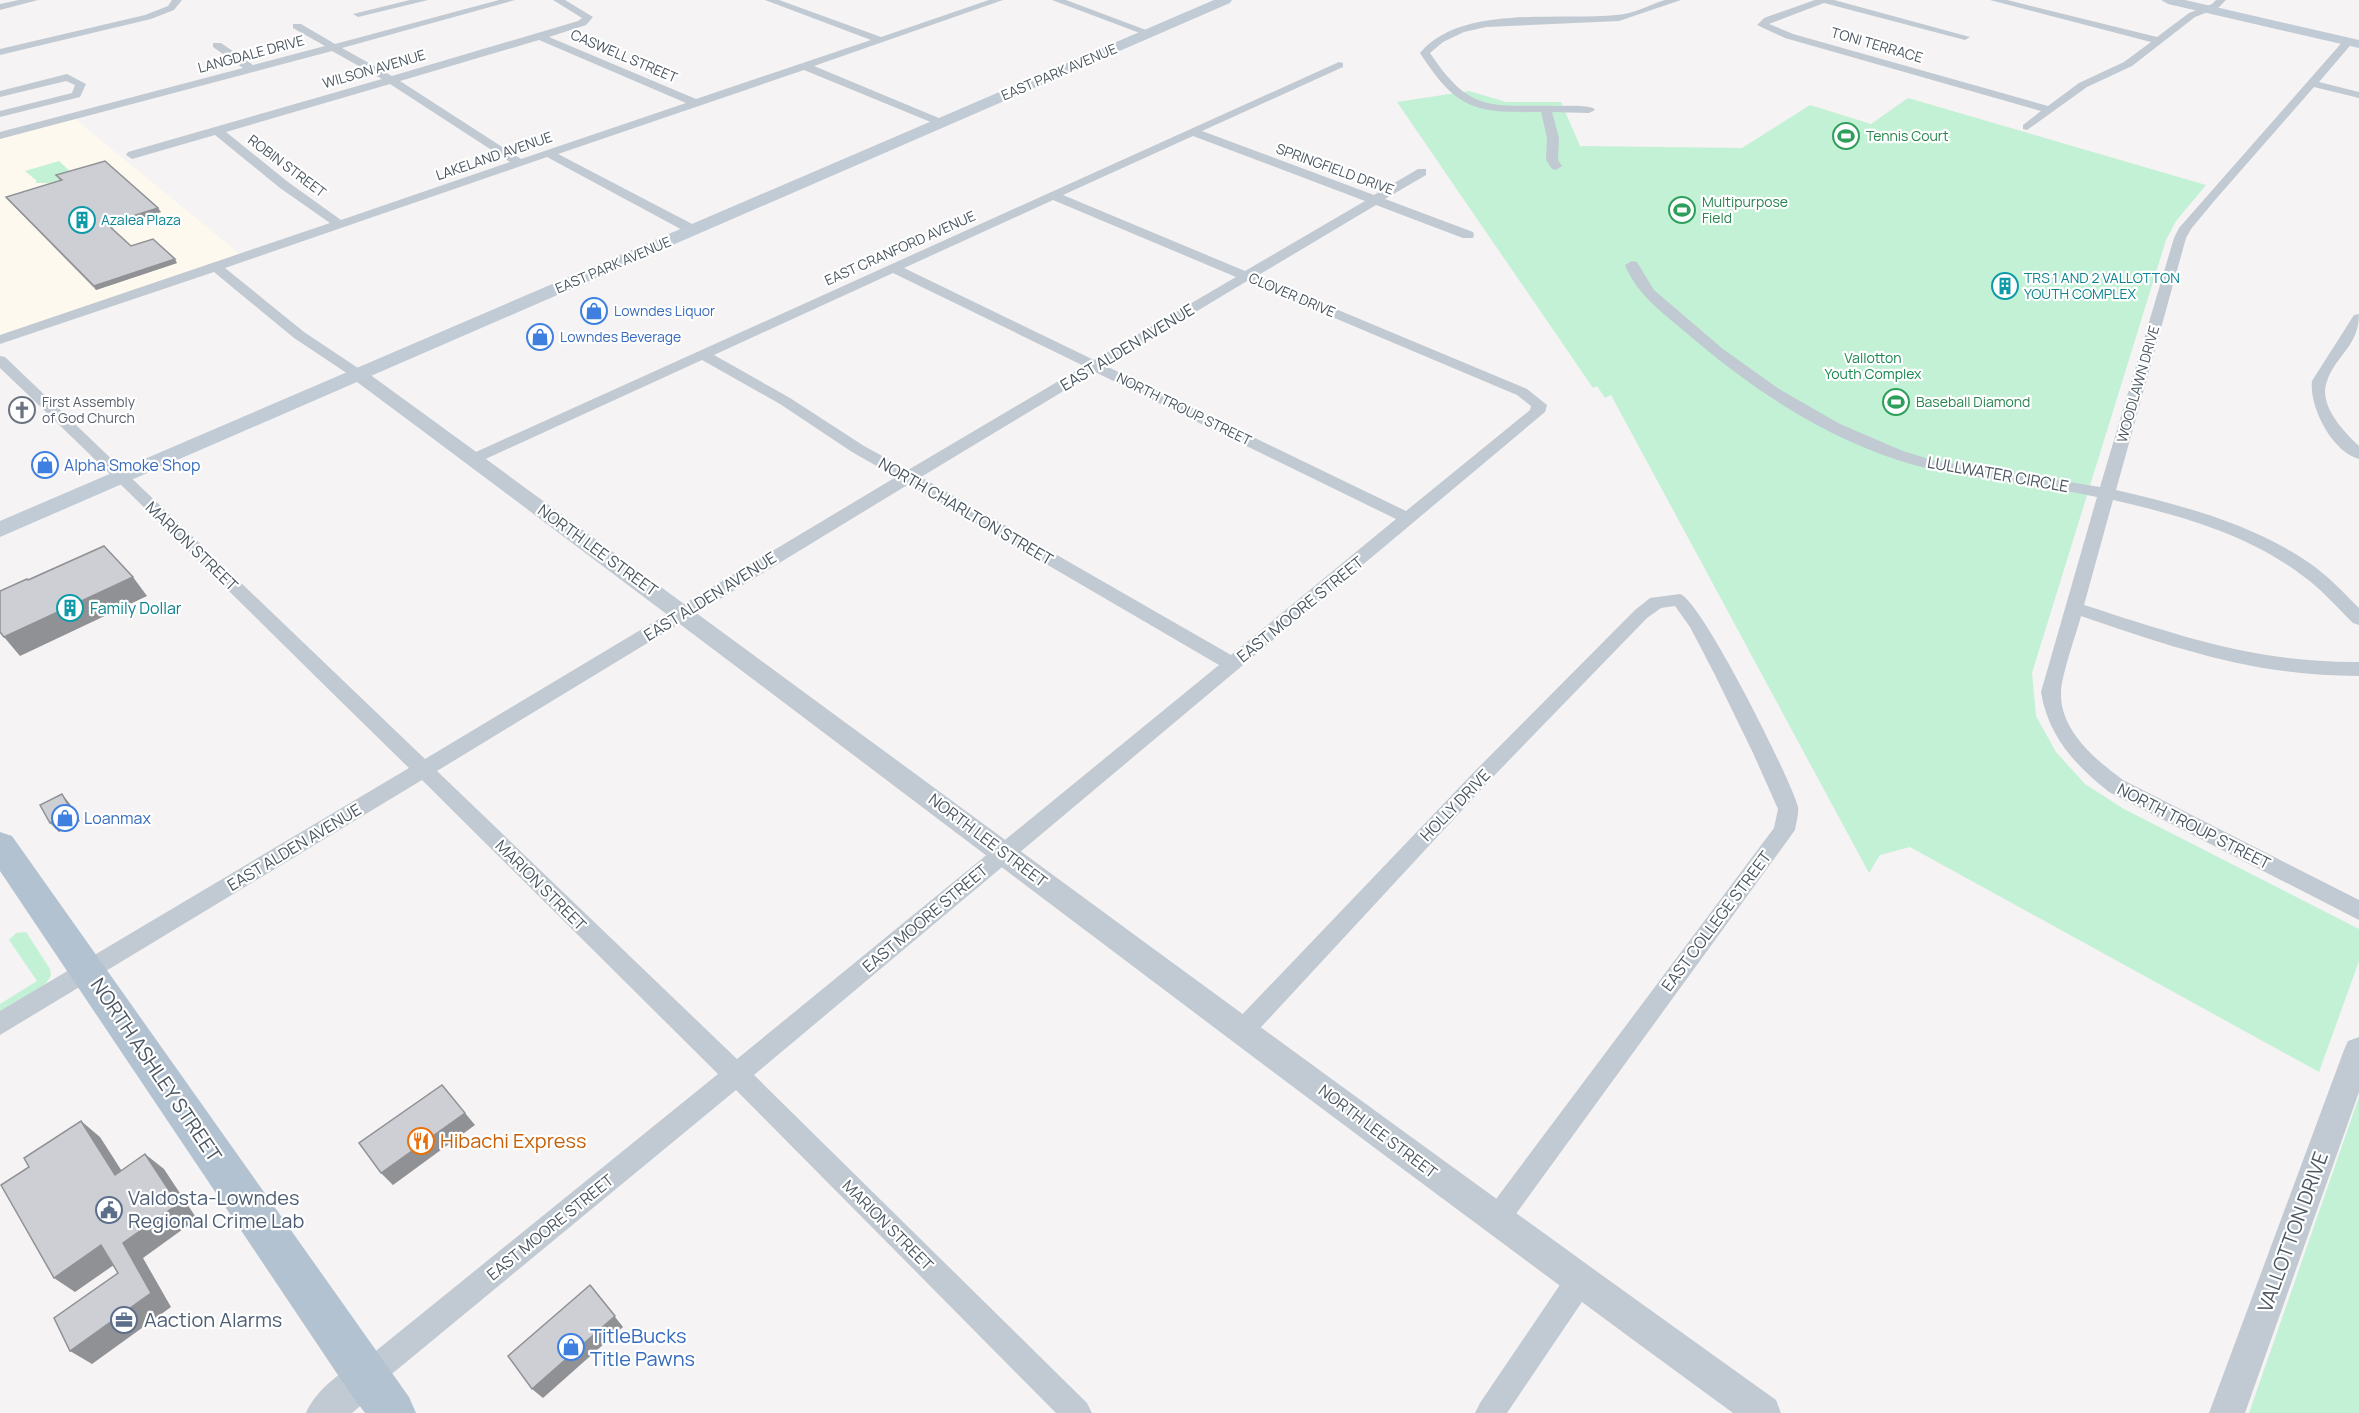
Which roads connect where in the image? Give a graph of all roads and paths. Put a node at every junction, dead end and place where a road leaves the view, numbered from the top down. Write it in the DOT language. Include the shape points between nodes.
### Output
graph roads {
  1 [pos="33,0"];
  2 [pos="177,0"];
  3 [pos="477,0"];
  4 [pos="510,0"];
  5 [pos="558,0"];
  6 [pos="770,0"];
  7 [pos="998,0"];
  8 [pos="1057,0"];
  9 [pos="1226,0"];
  10 [pos="1676,0"];
  11 [pos="1824,0"];
  12 [pos="1995,0"];
  13 [pos="2168,0"];
  14 [pos="2221,0"];
  15 [pos="488,6"];
  16 [pos="0,7"];
  17 [pos="2207,9"];
  18 [pos="297,26"];
  19 [pos="1149,33"];
  20 [pos="540,37"];
  21 [pos="1965,38"];
  22 [pos="881,40"];
  23 [pos="2160,41"];
  24 [pos="2354,42"];
  25 [pos="217,45"];
  26 [pos="333,47"];
  27 [pos="0,52"];
  28 [pos="1339,65"];
  29 [pos="805,66"];
  30 [pos="251,69"];
  31 [pos="390,80"];
  32 [pos="2312,83"];
  33 [pos="0,94"];
  34 [pos="2359,95"];
  35 [pos="696,103"];
  36 [pos="1546,109"];
  37 [pos="1589,110"];
  38 [pos="2049,110"];
  39 [pos="0,114"];
  40 [pos="942,123"];
  41 [pos="2026,127"];
  42 [pos="218,131"];
  43 [pos="1193,132"];
  44 [pos="0,136"];
  45 [pos="548,153"];
  46 [pos="132,155"];
  47 [pos="519,163"];
  48 [pos="1556,166"];
  49 [pos="1422,171"];
  50 [pos="1053,195"];
  51 [pos="1374,200"];
  52 [pos="339,224"];
  53 [pos="693,230"];
  54 [pos="1468,235"];
  55 [pos="1632,265"];
  56 [pos="215,266"];
  57 [pos="893,268"];
  58 [pos="1246,276"];
  59 [pos="2359,318"];
  60 [pos="0,340"];
  61 [pos="702,354"];
  62 [pos="0,360"];
  63 [pos="1094,366"];
  64 [pos="358,375"];
  65 [pos="1530,396"];
  66 [pos="2359,454"];
  67 [pos="473,459"];
  68 [pos="122,477"];
  69 [pos="908,478"];
  70 [pos="2107,493"];
  71 [pos="1409,519"];
  72 [pos="0,530"];
  73 [pos="1680,600"];
  74 [pos="2075,608"];
  75 [pos="683,613"];
  76 [pos="2359,619"];
  77 [pos="1233,664"];
  78 [pos="2359,669"];
  79 [pos="423,770"];
  80 [pos="0,845"];
  81 [pos="1004,851"];
  82 [pos="2359,910"];
  83 [pos="89,971"];
  84 [pos="0,1024"];
  85 [pos="1243,1030"];
  86 [pos="2359,1050"];
  87 [pos="736,1075"];
  88 [pos="1496,1220"];
  89 [pos="1580,1280"];
  90 [pos="366,1377"];
  91 [pos="324,1413"];
  92 [pos="393,1413"];
  93 [pos="1077,1413"];
  94 [pos="1490,1413"];
  95 [pos="1762,1413"];
  96 [pos="2227,1413"];
  1 -- 16 [label="street"];
  2 -- 27 [label="street" via="171,8 148,17"];
  3 -- 15 [label="street"];
  4 -- 15 [label="street, LANGDALE DRIVE"];
  5 -- 20 [label="street, WILSON AVENUE" via="588,17 582,23"];
  6 -- 22 [label="street"];
  7 -- 22 [label="street, LAKELAND AVENUE"];
  8 -- 19 [label="street"];
  9 -- 19 [label="main road, EAST PARK AVENUE"];
  10 -- 36 [label="street" via="1621,18 1484,24 1458,30 1431,45 1425,53 1461,99 1483,107"];
  11 -- 21 [label="street"];
  11 -- 38 [label="street, TONI TERRACE" via="1762,25"];
  12 -- 23 [label="street"];
  13 -- 17 [label="main road"];
  14 -- 17 [label="street"];
  15 -- 26 [label="street, LANGDALE DRIVE"];
  17 -- 23 [label="street" via="2192,15"];
  17 -- 24 [label="main road"];
  18 -- 26 [label="street"];
  19 -- 40 [label="main road, EAST PARK AVENUE"];
  20 -- 31 [label="street, WILSON AVENUE"];
  20 -- 35 [label="street, CASWELL STREET"];
  22 -- 29 [label="street, LAKELAND AVENUE"];
  23 -- 38 [label="street" via="2128,64 2083,85"];
  24 -- 32 [label="street, WOODLAWN DRIVE"];
  25 -- 30 [label="street"];
  26 -- 30 [label="street, LANGDALE DRIVE"];
  26 -- 31 [label="street"];
  28 -- 43 [label="street, EAST CRANFORD AVENUE"];
  29 -- 35 [label="street, LAKELAND AVENUE"];
  29 -- 40 [label="street"];
  30 -- 44 [label="street, LANGDALE DRIVE"];
  31 -- 42 [label="street, WILSON AVENUE"];
  31 -- 47 [label="street"];
  32 -- 34 [label="street"];
  32 -- 70 [label="street, WOODLAWN DRIVE" via="2185,228"];
  33 -- 39 [label="street" via="67,77 81,84 76,95"];
  35 -- 45 [label="street, LAKELAND AVENUE"];
  36 -- 37 [label="street"];
  36 -- 48 [label="street"];
  38 -- 41 [label="street"];
  40 -- 53 [label="main road, EAST PARK AVENUE"];
  42 -- 46 [label="street, WILSON AVENUE"];
  42 -- 52 [label="street, ROBIN STREET"];
  43 -- 50 [label="street, EAST CRANFORD AVENUE"];
  43 -- 51 [label="street, SPRINGFIELD DRIVE"];
  45 -- 47 [label="street, LAKELAND AVENUE"];
  45 -- 53 [label="street"];
  47 -- 52 [label="street, LAKELAND AVENUE"];
  49 -- 51 [label="street, EAST ALDEN AVENUE"];
  50 -- 57 [label="street, EAST CRANFORD AVENUE"];
  50 -- 58 [label="street, CLOVER DRIVE"];
  51 -- 54 [label="street, SPRINGFIELD DRIVE"];
  51 -- 58 [label="street, EAST ALDEN AVENUE"];
  52 -- 56 [label="street, LAKELAND AVENUE"];
  53 -- 64 [label="main road, EAST PARK AVENUE"];
  55 -- 70 [label="street, LULLWATER CIRCLE" via="1643,286 1706,343 1756,381 1845,431 1929,464"];
  56 -- 60 [label="street, LAKELAND AVENUE"];
  56 -- 64 [label="street, NORTH LEE STREET" via="299,335"];
  57 -- 61 [label="street, EAST CRANFORD AVENUE"];
  57 -- 63 [label="street, NORTH TROUP STREET"];
  58 -- 63 [label="street, EAST ALDEN AVENUE"];
  58 -- 65 [label="street, CLOVER DRIVE"];
  59 -- 66 [label="street" via="2317,388 2319,403 2331,425"];
  61 -- 67 [label="street, EAST CRANFORD AVENUE"];
  61 -- 69 [label="street, NORTH CHARLTON STREET"];
  62 -- 68 [label="street, MARION STREET"];
  63 -- 69 [label="street, EAST ALDEN AVENUE"];
  63 -- 71 [label="street, NORTH TROUP STREET"];
  64 -- 67 [label="street, NORTH LEE STREET"];
  64 -- 68 [label="main road, EAST PARK AVENUE"];
  65 -- 71 [label="street, EAST MOORE STREET" via="1539,405 1537,412"];
  67 -- 75 [label="street, NORTH LEE STREET"];
  68 -- 72 [label="main road, EAST PARK AVENUE"];
  68 -- 79 [label="street, MARION STREET"];
  69 -- 75 [label="street, EAST ALDEN AVENUE"];
  69 -- 77 [label="street, NORTH CHARLTON STREET"];
  70 -- 74 [label="street, WOODLAWN DRIVE"];
  70 -- 76 [label="street, LULLWATER CIRCLE" via="2249,536 2309,572"];
  71 -- 77 [label="street, EAST MOORE STREET"];
  73 -- 85 [label="street, HOLLY DRIVE" via="1656,602 1641,614"];
  73 -- 88 [label="street, EAST COLLEGE STREET" via="1698,625 1763,753 1788,809 1785,830"];
  74 -- 78 [label="street" via="2206,651 2261,664"];
  74 -- 82 [label="street, NORTH TROUP STREET" via="2051,693 2056,720 2075,750 2116,786"];
  75 -- 79 [label="street, EAST ALDEN AVENUE"];
  75 -- 81 [label="street, NORTH LEE STREET"];
  77 -- 81 [label="street, EAST MOORE STREET"];
  79 -- 83 [label="street, EAST ALDEN AVENUE"];
  79 -- 87 [label="street, MARION STREET"];
  80 -- 83 [label="main road, NORTH ASHLEY STREET"];
  81 -- 85 [label="street, NORTH LEE STREET"];
  81 -- 87 [label="street, EAST MOORE STREET"];
  83 -- 84 [label="street, EAST ALDEN AVENUE"];
  83 -- 90 [label="main road, NORTH ASHLEY STREET"];
  85 -- 88 [label="street, NORTH LEE STREET"];
  86 -- 96 [label="street, VALLOTTON DRIVE"];
  87 -- 90 [label="street, EAST MOORE STREET"];
  87 -- 93 [label="street, MARION STREET"];
  88 -- 89 [label="street, NORTH LEE STREET"];
  89 -- 94 [label="street"];
  89 -- 95 [label="street, NORTH LEE STREET"];
  90 -- 91 [label="street, EAST MOORE STREET"];
  90 -- 92 [label="main road, NORTH ASHLEY STREET"];
}
